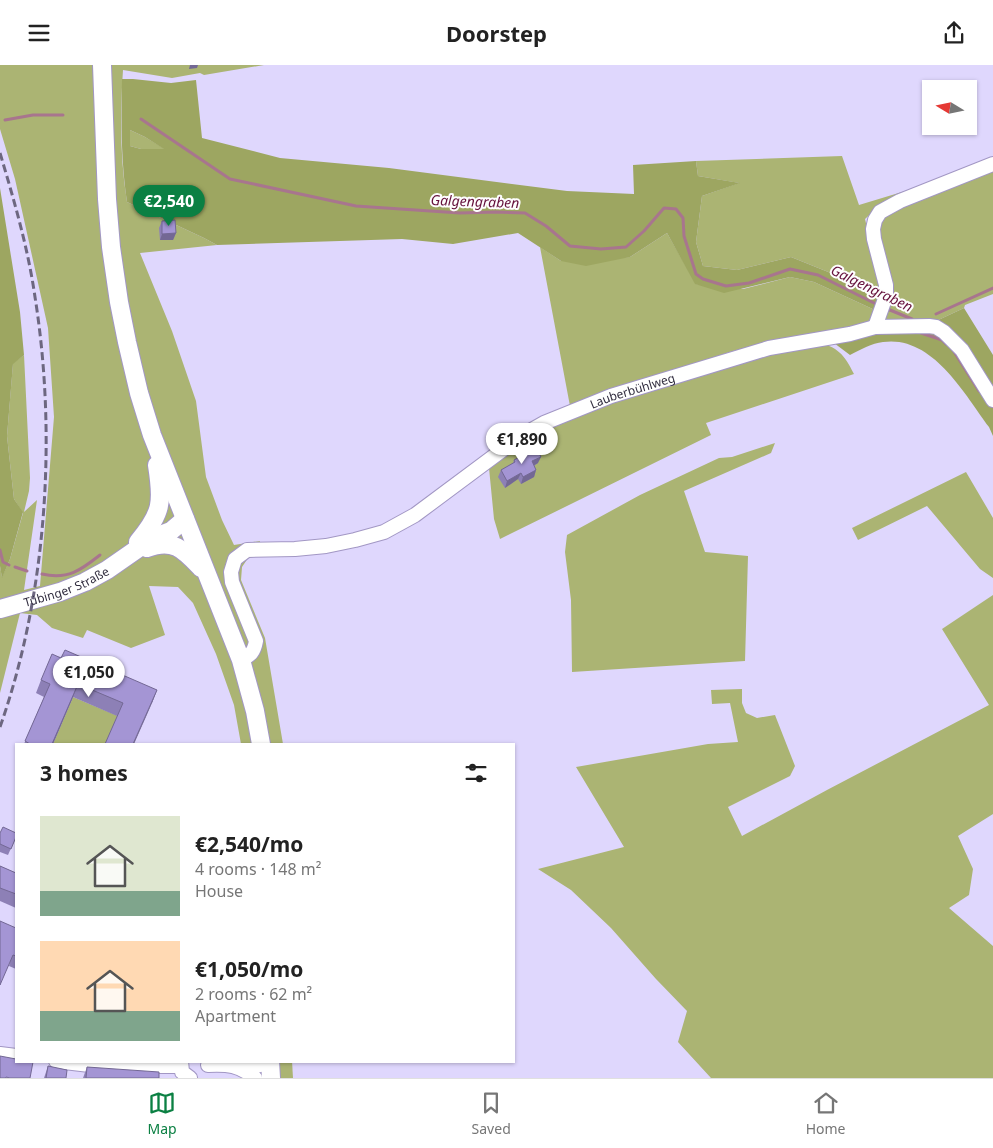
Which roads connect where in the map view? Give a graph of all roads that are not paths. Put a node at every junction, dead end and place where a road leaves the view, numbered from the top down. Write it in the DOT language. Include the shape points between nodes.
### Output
graph roads {
  1 [pos="102,65"];
  2 [pos="993,164"];
  3 [pos="877,321"];
  4 [pos="993,400"];
  5 [pos="152,435"];
  6 [pos="185,518"];
  7 [pos="152,525"];
  8 [pos="128,554"];
  9 [pos="206,573"];
  10 [pos="0,609"];
  11 [pos="241,660"];
  12 [pos="261,743"];
  13 [pos="0,1054"];
  14 [pos="15,1056"];
  15 [pos="73,1063"];
  16 [pos="181,1063"];
  17 [pos="208,1063"];
  18 [pos="232,1065"];
  19 [pos="270,1066"];
  20 [pos="190,1078"];
  21 [pos="199,1078"];
  22 [pos="255,1078"];
  1 -- 5 [label="main road" via="111,247 127,342"];
  2 -- 3 [label="street" via="880,212 872,229 886,295"];
  3 -- 4 [label="street, Lauberbühlweg" via="904,327 929,326 944,332 962,350"];
  3 -- 11 [label="street, Lauberbühlweg" via="850,334 769,348 611,396 544,423 415,515 384,532 326,546 247,550 235,559 231,572 256,641 251,655"];
  5 -- 6 [label="main road"];
  5 -- 7 [label="main road, Tübinger Straße" via="160,497"];
  6 -- 7 [label="main road" via="167,517"];
  6 -- 8 [label="main road, Tübinger Straße" via="171,531"];
  6 -- 9 [label="main road"];
  7 -- 8 [label="main road, Tübinger Straße"];
  8 -- 9 [label="main road" via="158,544 173,545 185,551"];
  8 -- 10 [label="main road, Tübinger Straße" via="85,582"];
  9 -- 11 [label="main road"];
  11 -- 12 [label="main road"];
  13 -- 14 [label="street"];
  15 -- 16 [label="street" via="98,1066"];
  16 -- 20 [label="street" via="184,1074"];
  17 -- 18 [label="street"];
  17 -- 21 [label="street" via="205,1073"];
  18 -- 19 [label="street"];
  18 -- 22 [label="street"];
}
